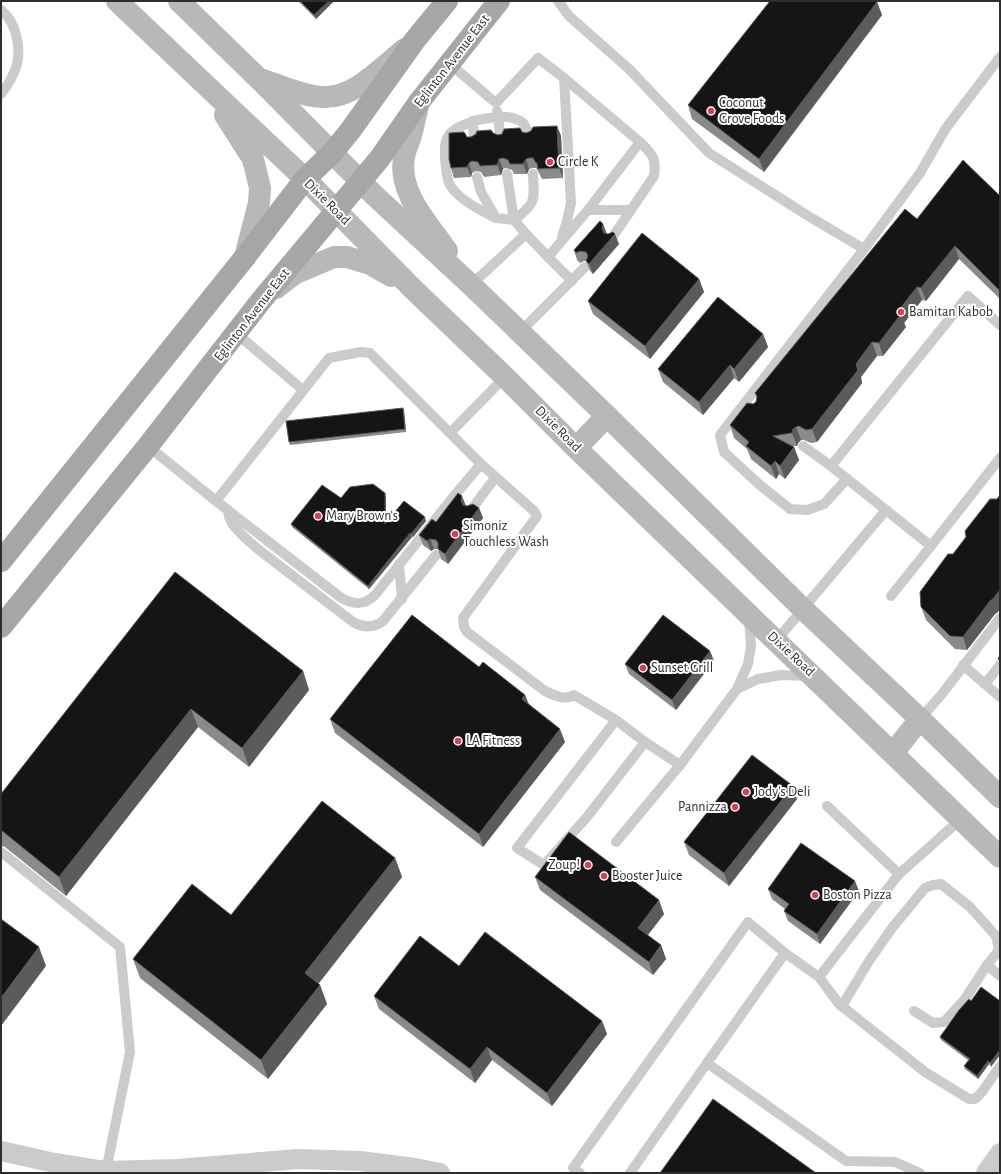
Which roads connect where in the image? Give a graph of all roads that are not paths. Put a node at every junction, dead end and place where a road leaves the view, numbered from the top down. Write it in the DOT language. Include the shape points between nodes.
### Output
graph roads {
  1 [pos="116,1"];
  2 [pos="179,1"];
  3 [pos="447,1"];
  4 [pos="499,1"];
  5 [pos="558,1"];
  6 [pos="1,10"];
  7 [pos="415,40"];
  8 [pos="1000,57"];
  9 [pos="450,64"];
  10 [pos="564,78"];
  11 [pos="259,79"];
  12 [pos="204,84"];
  13 [pos="1,94"];
  14 [pos="419,102"];
  15 [pos="496,103"];
  16 [pos="498,117"];
  17 [pos="473,121"];
  18 [pos="530,137"];
  19 [pos="501,139"];
  20 [pos="474,141"];
  21 [pos="640,142"];
  22 [pos="332,154"];
  23 [pos="507,174"];
  24 [pos="533,174"];
  25 [pos="478,177"];
  26 [pos="305,179"];
  27 [pos="361,182"];
  28 [pos="588,210"];
  29 [pos="631,210"];
  30 [pos="337,211"];
  31 [pos="496,218"];
  32 [pos="514,220"];
  33 [pos="526,234"];
  34 [pos="612,238"];
  35 [pos="560,242"];
  36 [pos="864,249"];
  37 [pos="245,257"];
  38 [pos="548,257"];
  39 [pos="585,267"];
  40 [pos="572,281"];
  41 [pos="471,285"];
  42 [pos="414,290"];
  43 [pos="260,302"];
  44 [pos="1000,325"];
  45 [pos="520,332"];
  46 [pos="237,334"];
  47 [pos="505,377"];
  48 [pos="303,390"];
  49 [pos="607,416"];
  50 [pos="450,433"];
  51 [pos="148,446"];
  52 [pos="803,446"];
  53 [pos="576,448"];
  54 [pos="1000,458"];
  55 [pos="481,464"];
  56 [pos="831,466"];
  57 [pos="495,478"];
  58 [pos="847,479"];
  59 [pos="216,501"];
  60 [pos="228,510"];
  61 [pos="471,510"];
  62 [pos="886,510"];
  63 [pos="931,546"];
  64 [pos="436,555"];
  65 [pos="1,561"];
  66 [pos="399,564"];
  67 [pos="891,596"];
  68 [pos="402,599"];
  69 [pos="803,609"];
  70 [pos="749,615"];
  71 [pos="1000,618"];
  72 [pos="1,627"];
  73 [pos="776,641"];
  74 [pos="963,665"];
  75 [pos="1000,665"];
  76 [pos="814,676"];
  77 [pos="985,684"];
  78 [pos="737,689"];
  79 [pos="1000,696"];
  80 [pos="920,719"];
  81 [pos="616,720"];
  82 [pos="645,742"];
  83 [pos="893,753"];
  84 [pos="680,765"];
  85 [pos="1000,797"];
  86 [pos="828,806"];
  87 [pos="961,819"];
  88 [pos="616,842"];
  89 [pos="1,852"];
  90 [pos="1000,857"];
  91 [pos="899,874"];
  92 [pos="785,953"];
  93 [pos="986,965"];
  94 [pos="1000,976"];
  95 [pos="819,978"];
  96 [pos="842,1006"];
  97 [pos="914,1011"];
  98 [pos="706,1063"];
  99 [pos="1000,1066"];
  100 [pos="1,1151"];
  101 [pos="1000,1153"];
  102 [pos="106,1172"];
  103 [pos="440,1173"];
  104 [pos="580,1173"];
  105 [pos="630,1173"];
  106 [pos="920,1173"];
  107 [pos="986,1173"];
  1 -- 12 [label="main road, Dixie Road"];
  2 -- 11 [label="main road"];
  3 -- 7 [label="main road"];
  4 -- 9 [label="main road, Eglinton Avenue East"];
  5 -- 36 [label="lane" via="569,16 629,69 710,153"];
  6 -- 13 [label="lane" via="16,30 18,49 17,64 9,84"];
  7 -- 11 [label="main road" via="355,89 341,95 310,95"];
  7 -- 22 [label="main road"];
  8 -- 36 [label="lane" via="946,128 920,173"];
  9 -- 14 [label="main road, Eglinton Avenue East"];
  9 -- 15 [label="lane"];
  10 -- 15 [label="lane" via="538,58"];
  10 -- 21 [label="lane"];
  10 -- 35 [label="lane" via="571,203"];
  11 -- 22 [label="main road"];
  12 -- 26 [label="main road, Dixie Road"];
  12 -- 37 [label="main road" via="253,159 260,188 259,203"];
  14 -- 27 [label="main road, Eglinton Avenue East"];
  14 -- 41 [label="main road" via="404,153 403,173 409,193 418,209"];
  15 -- 16 [label="lane"];
  16 -- 17 [label="lane"];
  16 -- 18 [label="lane" via="515,118 524,124"];
  16 -- 19 [label="lane"];
  17 -- 20 [label="lane"];
  17 -- 31 [label="lane" via="453,130 448,136 445,143 447,176 449,184 460,196 479,210"];
  21 -- 28 [label="lane"];
  21 -- 29 [label="lane" via="654,158 656,166 654,176"];
  22 -- 26 [label="main road"];
  22 -- 27 [label="main road"];
  23 -- 32 [label="lane"];
  24 -- 32 [label="lane" via="534,199 529,208"];
  25 -- 31 [label="lane" via="481,192"];
  26 -- 30 [label="main road, Dixie Road"];
  26 -- 37 [label="main road"];
  27 -- 30 [label="main road, Eglinton Avenue East"];
  27 -- 41 [label="main road"];
  28 -- 29 [label="lane"];
  28 -- 35 [label="lane"];
  29 -- 34 [label="lane"];
  30 -- 42 [label="main road, Dixie Road"];
  30 -- 43 [label="main road, Eglinton Avenue East"];
  31 -- 32 [label="lane"];
  32 -- 33 [label="lane"];
  33 -- 38 [label="lane"];
  33 -- 41 [label="lane"];
  35 -- 38 [label="lane"];
  36 -- 58 [label="lane" via="748,404 720,435 724,452 790,509 807,510 824,504"];
  37 -- 65 [label="main road"];
  38 -- 40 [label="lane"];
  39 -- 40 [label="lane"];
  40 -- 45 [label="lane"];
  41 -- 45 [label="main road"];
  42 -- 43 [label="main road" via="370,264 347,257 334,257 294,274"];
  42 -- 47 [label="main road, Dixie Road"];
  43 -- 46 [label="main road, Eglinton Avenue East"];
  44 -- 56 [label="lane" via="968,296"];
  45 -- 49 [label="main road"];
  46 -- 48 [label="lane"];
  46 -- 51 [label="main road, Eglinton Avenue East"];
  47 -- 50 [label="lane"];
  47 -- 53 [label="main road, Dixie Road"];
  48 -- 50 [label="lane" via="329,358 361,352 370,353"];
  48 -- 59 [label="lane"];
  49 -- 53 [label="main road"];
  49 -- 69 [label="main road"];
  50 -- 55 [label="lane"];
  51 -- 59 [label="lane"];
  51 -- 72 [label="main road, Eglinton Avenue East"];
  52 -- 56 [label="lane"];
  53 -- 70 [label="main road, Dixie Road"];
  54 -- 63 [label="lane"];
  55 -- 57 [label="lane"];
  55 -- 66 [label="lane"];
  56 -- 58 [label="lane"];
  57 -- 61 [label="lane"];
  57 -- 81 [label="lane" via="537,516 462,618 464,627 467,632 545,691 558,697 574,695"];
  58 -- 62 [label="lane"];
  59 -- 60 [label="lane"];
  60 -- 66 [label="lane" via="340,597 354,604 364,603 372,598"];
  60 -- 68 [label="lane" via="233,525 242,535 358,625 369,627 380,624"];
  62 -- 63 [label="lane"];
  62 -- 69 [label="lane"];
  63 -- 67 [label="lane"];
  64 -- 68 [label="lane"];
  66 -- 68 [label="lane"];
  69 -- 73 [label="lane"];
  69 -- 80 [label="main road"];
  70 -- 73 [label="main road, Dixie Road"];
  70 -- 78 [label="lane" via="751,646 748,664"];
  71 -- 74 [label="lane"];
  73 -- 76 [label="main road, Dixie Road"];
  74 -- 77 [label="lane"];
  74 -- 80 [label="lane"];
  75 -- 77 [label="lane"];
  76 -- 78 [label="lane" via="781,675 758,679"];
  76 -- 83 [label="main road, Dixie Road"];
  77 -- 79 [label="lane"];
  78 -- 84 [label="lane"];
  80 -- 83 [label="main road"];
  80 -- 85 [label="main road"];
  81 -- 82 [label="lane"];
  81 -- 82 [label="lane" via="517,848 544,865 587,817"];
  82 -- 84 [label="lane"];
  83 -- 87 [label="main road, Dixie Road"];
  84 -- 88 [label="lane"];
  86 -- 91 [label="lane"];
  87 -- 90 [label="main road, Dixie Road"];
  87 -- 91 [label="lane"];
  89 -- 102 [label="lane" via="120,947 130,1052"];
  91 -- 95 [label="lane"];
  92 -- 95 [label="lane"];
  92 -- 98 [label="lane"];
  92 -- 104 [label="lane" via="748,922 574,1168"];
  93 -- 94 [label="lane"];
  93 -- 96 [label="lane" via="999,950 996,936 970,907 941,884 933,885 924,888 892,928"];
  93 -- 97 [label="lane" via="965,998 944,1022 933,1023"];
  95 -- 96 [label="lane"];
  96 -- 99 [label="lane" via="925,1072 969,1099 975,1099 982,1092"];
  98 -- 105 [label="lane"];
  98 -- 106 [label="lane" via="846,1161 895,1162"];
  100 -- 102 [label="street"];
  101 -- 107 [label="street"];
  102 -- 103 [label="street" via="298,1159 360,1161"];
}
